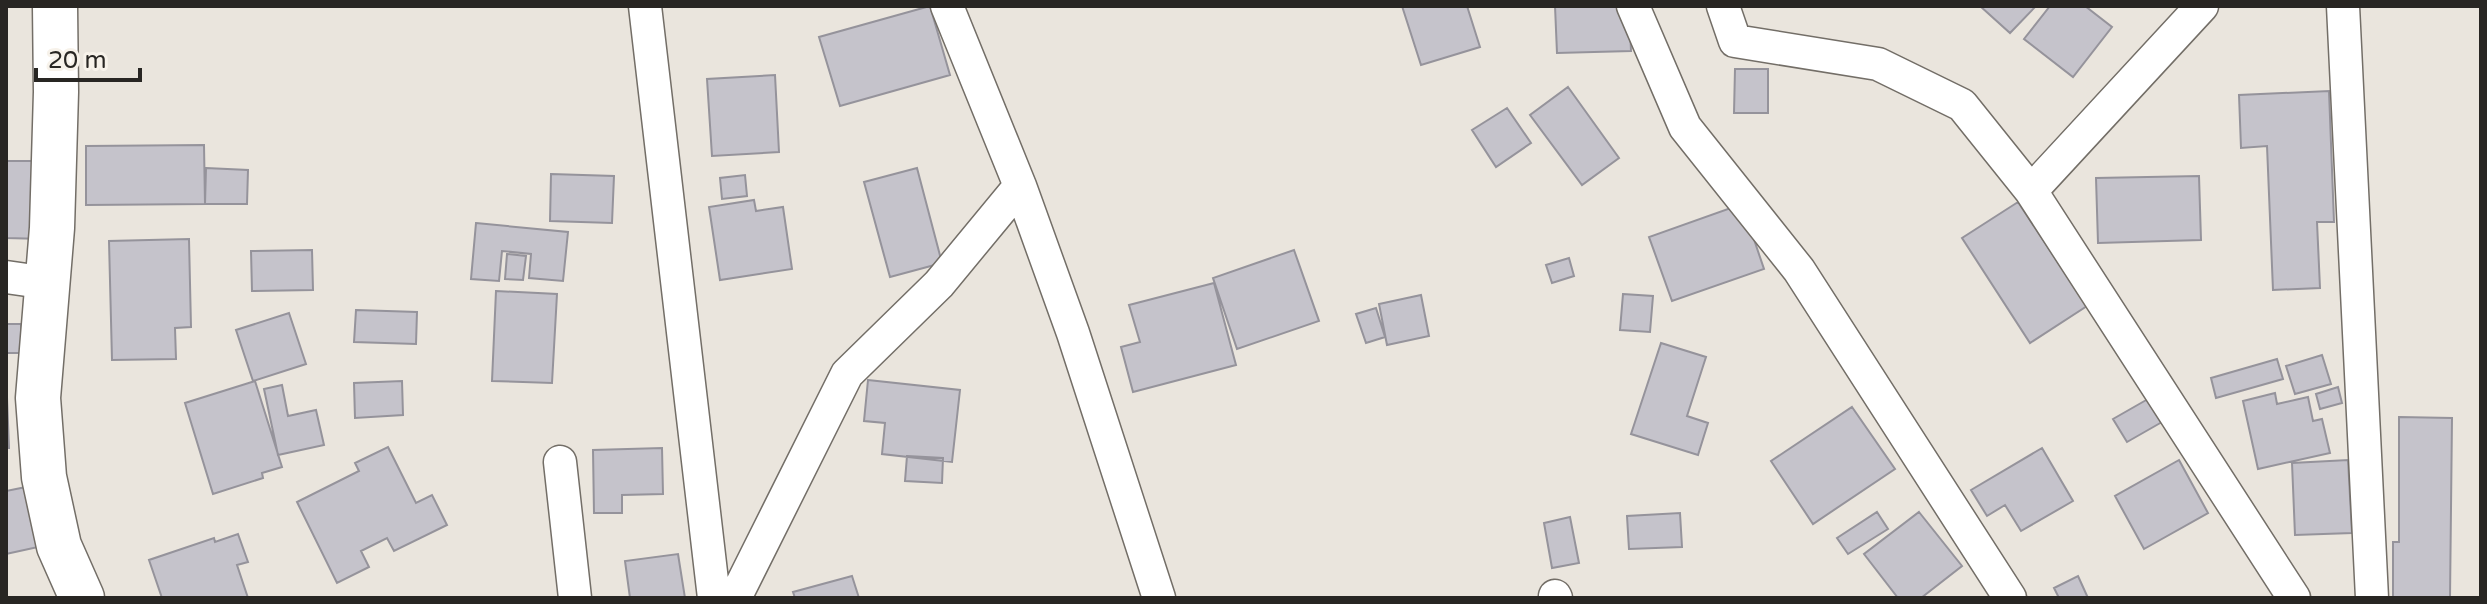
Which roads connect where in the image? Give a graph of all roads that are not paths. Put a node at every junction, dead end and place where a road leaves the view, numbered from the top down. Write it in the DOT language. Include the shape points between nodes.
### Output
graph roads {
  1 [pos="55,6"];
  2 [pos="645,6"];
  3 [pos="947,6"];
  4 [pos="1633,6"];
  5 [pos="1723,6"];
  6 [pos="2202,6"];
  7 [pos="2343,6"];
  8 [pos="1020,186"];
  9 [pos="2031,191"];
  10 [pos="27,280"];
  11 [pos="560,462"];
  12 [pos="82,598"];
  13 [pos="575,598"];
  14 [pos="714,598"];
  15 [pos="735,598"];
  16 [pos="1159,598"];
  17 [pos="2010,598"];
  18 [pos="2294,598"];
  19 [pos="2372,598"];
  1 -- 10 [label="street" via="56,92"];
  2 -- 14 [label="street"];
  3 -- 8 [label="street"];
  4 -- 17 [label="street" via="1685,127 1799,270"];
  5 -- 9 [label="street" via="1735,41 1878,64 1962,105"];
  6 -- 9 [label="street"];
  7 -- 19 [label="street"];
  8 -- 15 [label="street" via="939,284 847,374"];
  8 -- 16 [label="street"];
  9 -- 18 [label="street"];
  10 -- 12 [label="street" via="44,477 59,546"];
  11 -- 13 [label="street"];
}
